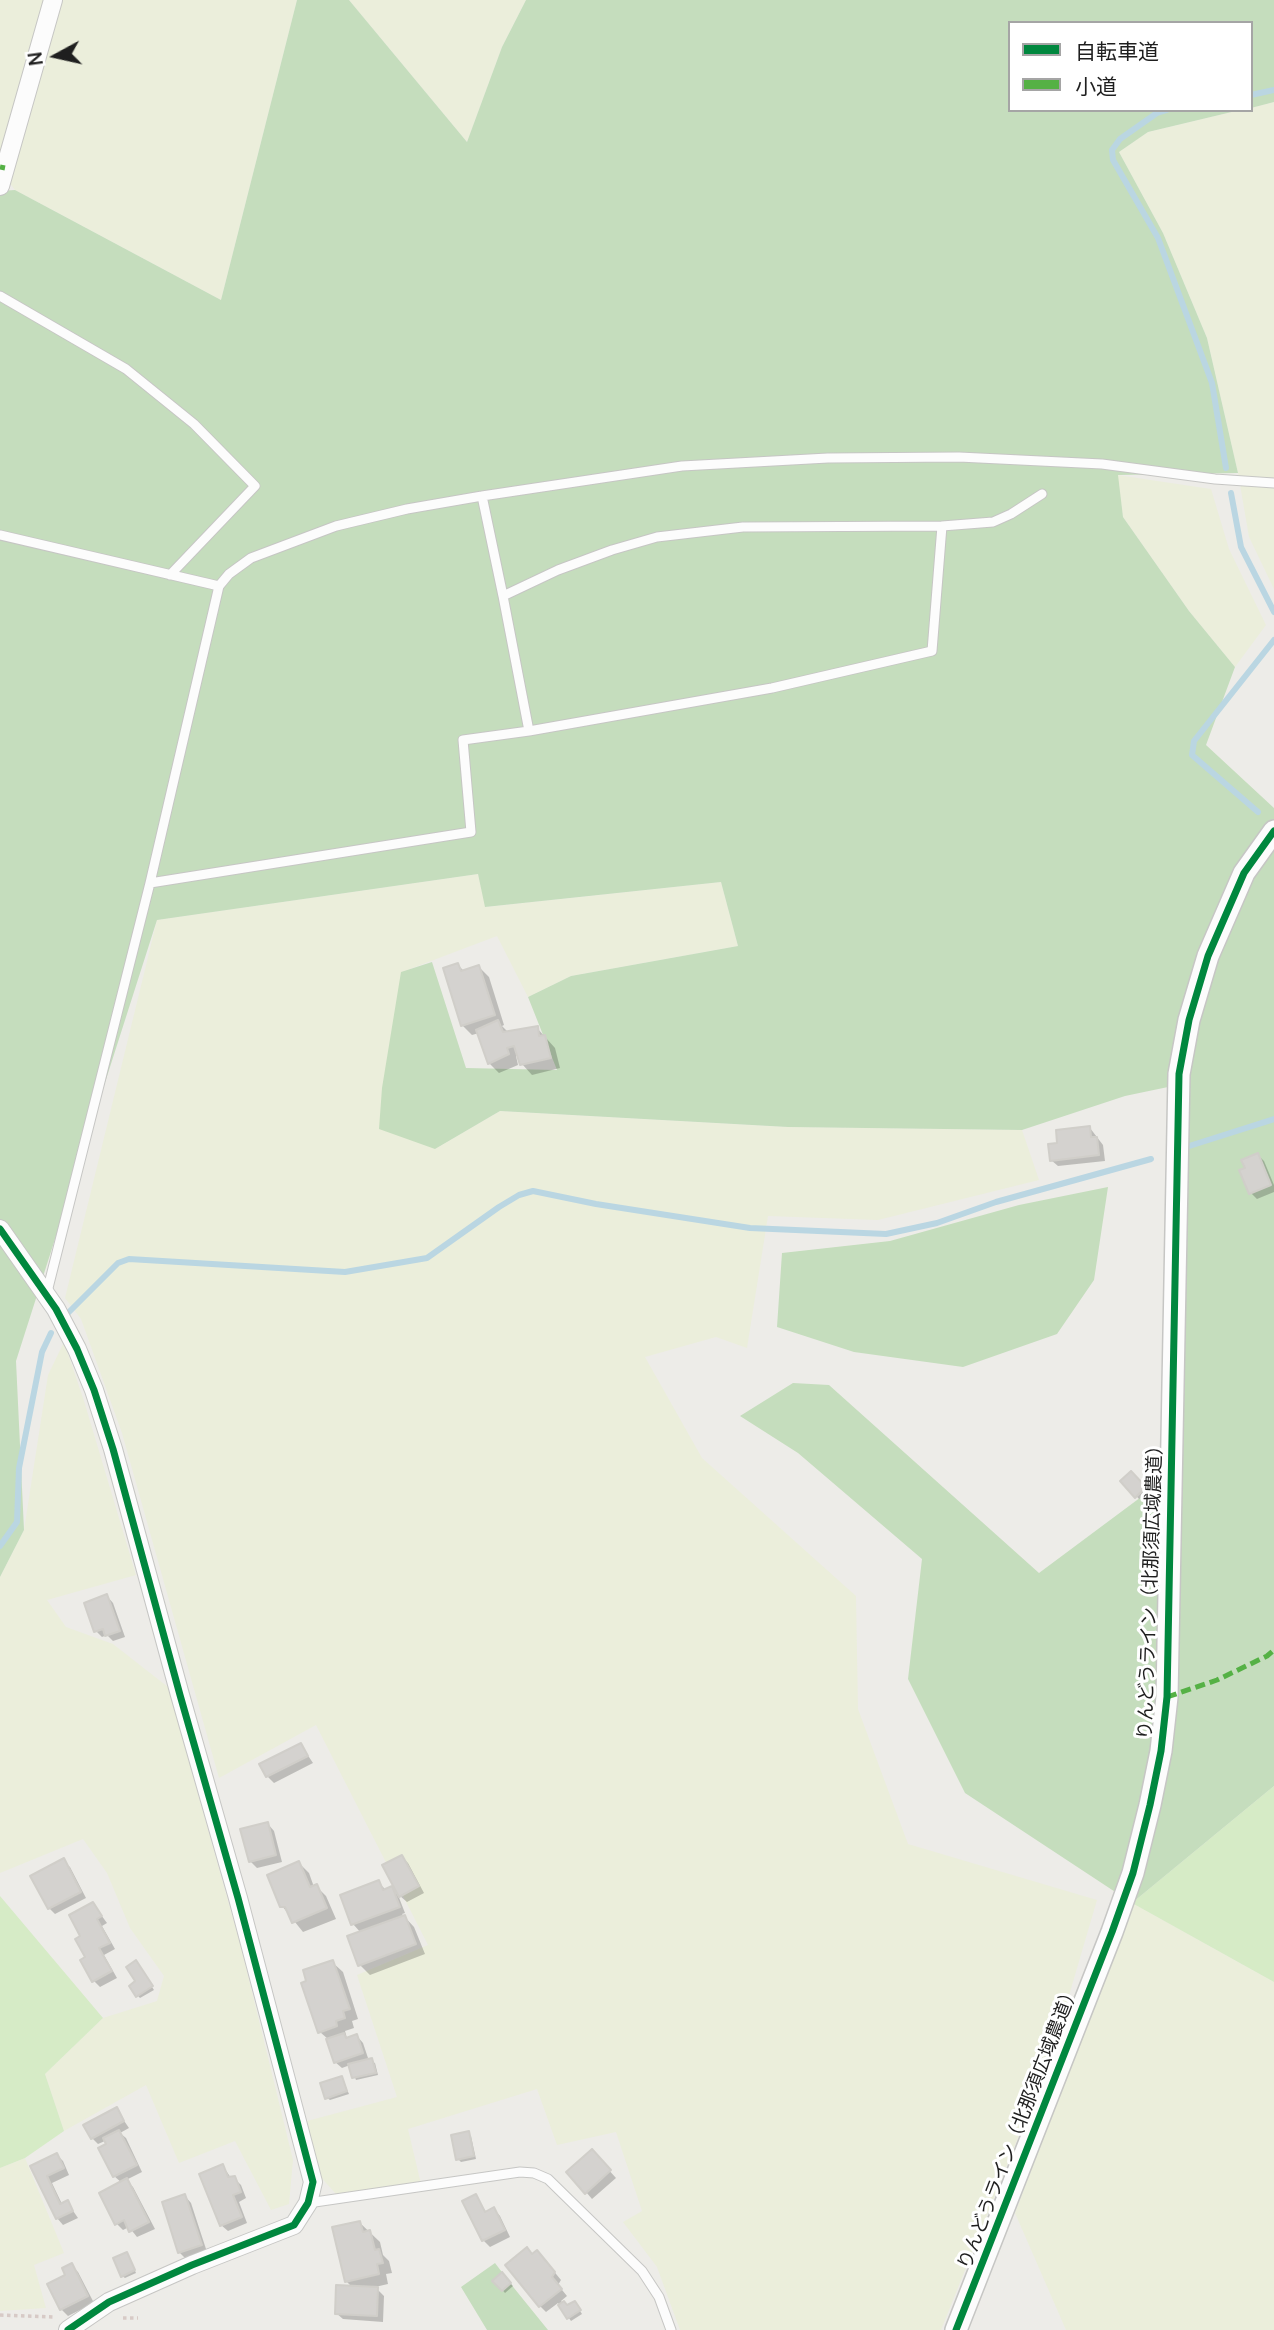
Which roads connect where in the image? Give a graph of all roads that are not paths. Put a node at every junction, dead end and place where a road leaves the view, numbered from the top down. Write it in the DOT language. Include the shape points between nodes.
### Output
graph roads {
  1 [pos="53,0"];
  2 [pos="0,186"];
  3 [pos="0,296"];
  4 [pos="1274,483"];
  5 [pos="1042,494"];
  6 [pos="482,496"];
  7 [pos="942,526"];
  8 [pos="0,535"];
  9 [pos="170,575"];
  10 [pos="219,586"];
  11 [pos="503,596"];
  12 [pos="529,731"];
  13 [pos="1274,831"];
  14 [pos="150,883"];
  15 [pos="0,1229"];
  16 [pos="46,1294"];
  17 [pos="308,2203"];
  18 [pos="68,2330"];
  19 [pos="671,2330"];
  20 [pos="956,2330"];
  1 -- 2 [label="street"];
  3 -- 9 [label="lane" via="126,369 194,424 255,486"];
  4 -- 6 [label="lane" via="1102,464 959,457 828,458 682,466"];
  5 -- 7 [label="lane" via="993,522"];
  6 -- 10 [label="lane" via="336,526 251,558"];
  6 -- 11 [label="lane"];
  7 -- 11 [label="lane" via="743,527 657,537 558,570"];
  7 -- 12 [label="lane" via="932,651 772,688"];
  8 -- 9 [label="lane"];
  9 -- 10 [label="lane"];
  10 -- 14 [label="lane"];
  11 -- 12 [label="lane"];
  12 -- 14 [label="lane" via="463,740 471,832"];
  13 -- 20 [label="street, りんどうライン（北那須広域農道）" via="1244,873 1208,956 1179,1074 1167,1698 1150,1805 1112,1932"];
  14 -- 16 [label="lane"];
  15 -- 16 [label="street"];
  16 -- 17 [label="street" via="77,1349 113,1449 313,2182"];
  17 -- 18 [label="street" via="294,2225 109,2302"];
  17 -- 19 [label="lane" via="534,2173 548,2179 642,2271 659,2297"];
}
